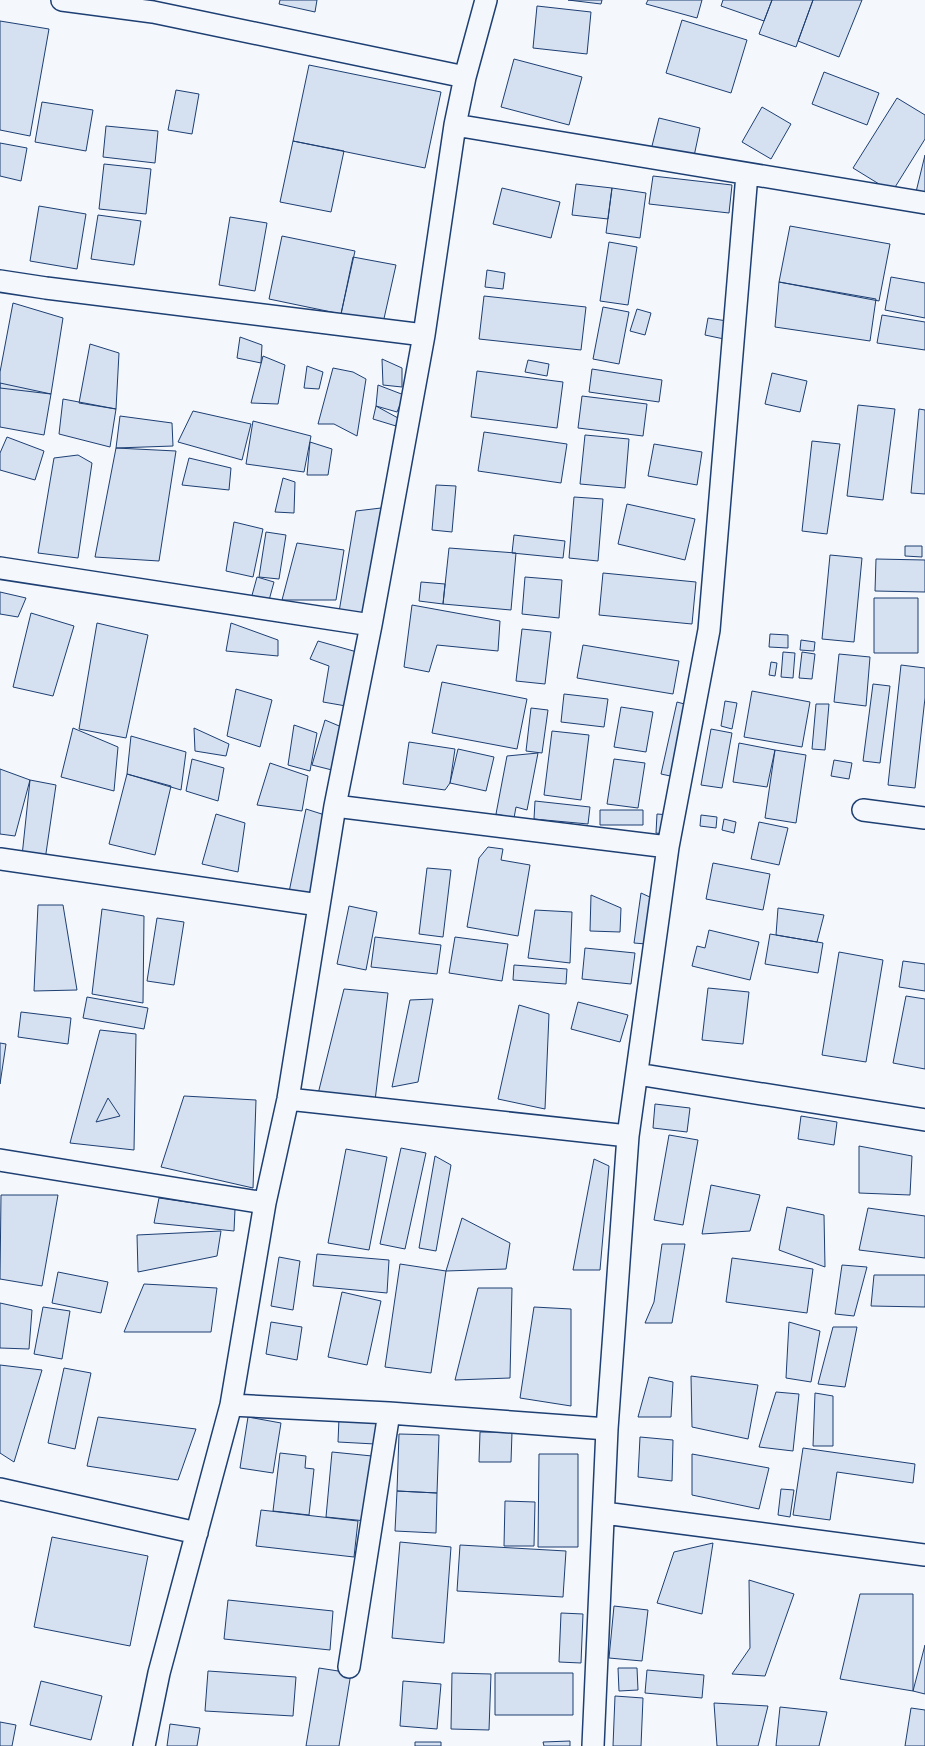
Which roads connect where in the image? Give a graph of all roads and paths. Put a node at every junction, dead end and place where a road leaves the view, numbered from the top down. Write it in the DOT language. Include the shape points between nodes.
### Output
graph roads {
  1 [pos="62,0"];
  2 [pos="486,0"];
  3 [pos="465,77"];
  4 [pos="455,126"];
  5 [pos="747,174"];
  6 [pos="925,203"];
  7 [pos="0,281"];
  8 [pos="424,335"];
  9 [pos="0,568"];
  10 [pos="371,625"];
  11 [pos="335,806"];
  12 [pos="863,810"];
  13 [pos="925,818"];
  14 [pos="668,847"];
  15 [pos="0,859"];
  16 [pos="319,905"];
  17 [pos="637,1074"];
  18 [pos="288,1099"];
  19 [pos="925,1120"];
  20 [pos="628,1136"];
  21 [pos="0,1160"];
  22 [pos="265,1203"];
  23 [pos="231,1405"];
  24 [pos="389,1414"];
  25 [pos="607,1430"];
  26 [pos="0,1488"];
  27 [pos="604,1513"];
  28 [pos="197,1534"];
  29 [pos="925,1555"];
  30 [pos="349,1667"];
  31 [pos="144,1746"];
  32 [pos="594,1746"];
  1 -- 3 [label="street" via="153,12"];
  2 -- 3 [label="street"];
  3 -- 4 [label="street"];
  4 -- 5 [label="street"];
  4 -- 8 [label="street"];
  5 -- 6 [label="street"];
  5 -- 14 [label="street" via="709,630"];
  7 -- 8 [label="street"];
  8 -- 10 [label="street"];
  9 -- 10 [label="street"];
  10 -- 11 [label="street"];
  11 -- 14 [label="street"];
  11 -- 16 [label="street"];
  12 -- 13 [label="street"];
  14 -- 17 [label="street"];
  15 -- 16 [label="street"];
  16 -- 18 [label="street"];
  17 -- 19 [label="street"];
  17 -- 20 [label="street"];
  18 -- 20 [label="street"];
  18 -- 22 [label="street"];
  20 -- 25 [label="street"];
  21 -- 22 [label="street"];
  22 -- 23 [label="street"];
  23 -- 24 [label="street"];
  23 -- 28 [label="street"];
  24 -- 25 [label="street"];
  24 -- 30 [label="street"];
  25 -- 27 [label="street"];
  26 -- 28 [label="street"];
  27 -- 29 [label="street"];
  27 -- 32 [label="street"];
  28 -- 31 [label="street" via="159,1673"];
}
